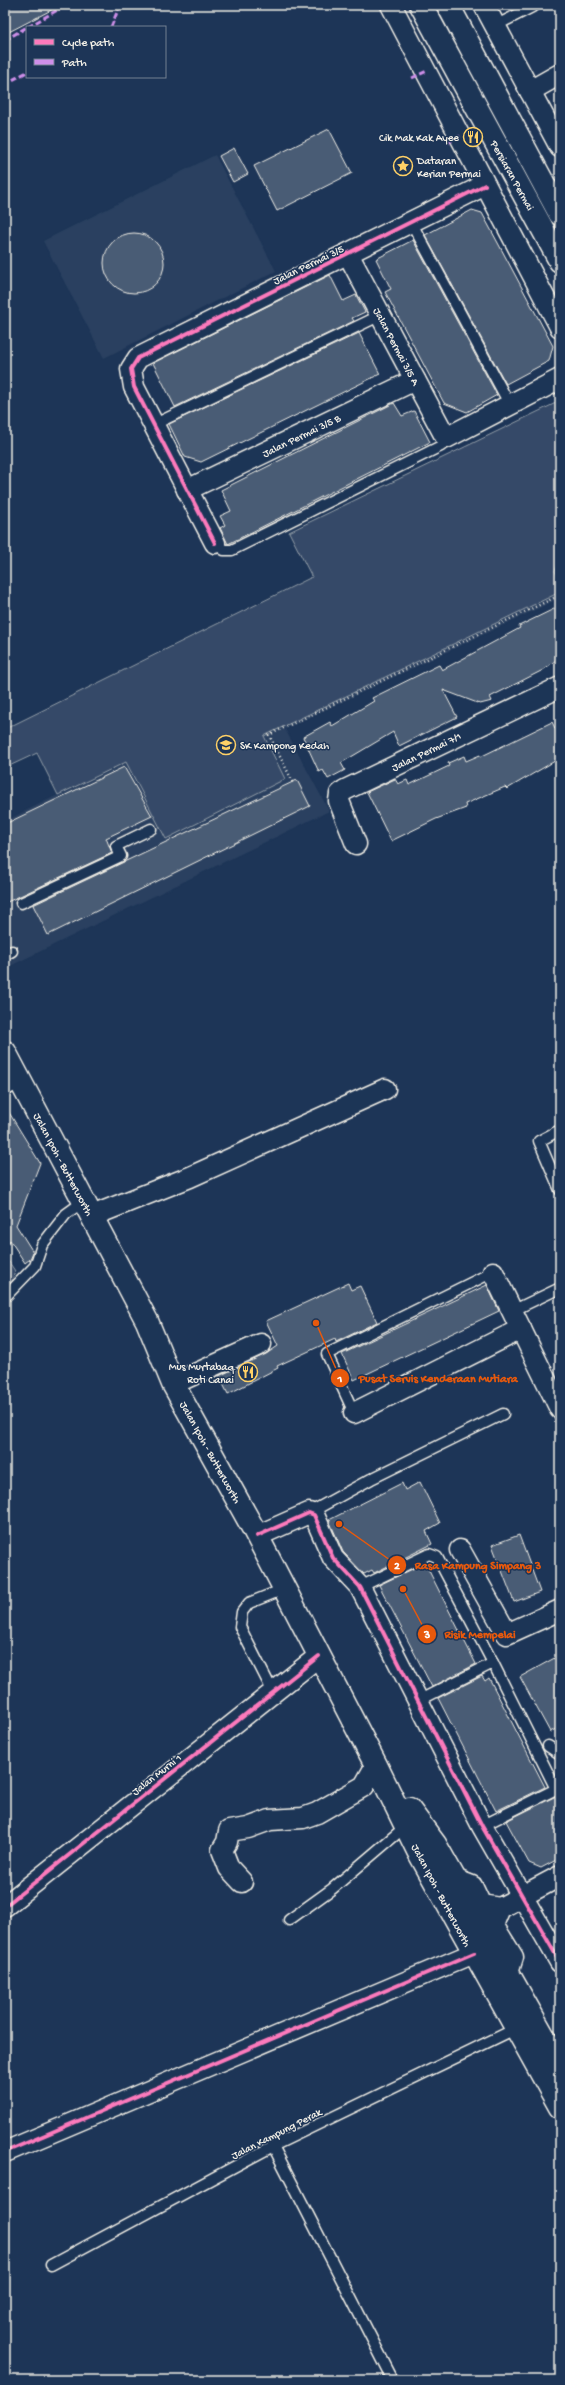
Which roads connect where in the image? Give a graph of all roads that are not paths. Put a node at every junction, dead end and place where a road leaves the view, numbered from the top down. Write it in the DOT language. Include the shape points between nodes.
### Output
graph roads {
  1 [pos="391,5"];
  2 [pos="421,5"];
  3 [pos="448,5"];
  4 [pos="484,5"];
  5 [pos="536,5"];
  6 [pos="495,26"];
  7 [pos="560,74"];
  8 [pos="530,91"];
  9 [pos="560,147"];
  10 [pos="485,185"];
  11 [pos="560,214"];
  12 [pos="411,222"];
  13 [pos="348,254"];
  14 [pos="560,261"];
  15 [pos="381,315"];
  16 [pos="560,327"];
  17 [pos="560,379"];
  18 [pos="415,380"];
  19 [pos="510,405"];
  20 [pos="155,424"];
  21 [pos="446,438"];
  22 [pos="187,490"];
  23 [pos="215,543"];
  24 [pos="560,687"];
  25 [pos="151,829"];
  26 [pos="356,844"];
  27 [pos="21,903"];
  28 [pos="5,1052"];
  29 [pos="13,1087"];
  30 [pos="385,1089"];
  31 [pos="560,1130"];
  32 [pos="560,1190"];
  33 [pos="88,1209"];
  34 [pos="493,1272"];
  35 [pos="560,1288"];
  36 [pos="5,1297"];
  37 [pos="512,1311"];
  38 [pos="521,1329"];
  39 [pos="261,1344"];
  40 [pos="173,1384"];
  41 [pos="560,1409"];
  42 [pos="354,1413"];
  43 [pos="503,1414"];
  44 [pos="309,1513"];
  45 [pos="258,1536"];
  46 [pos="460,1550"];
  47 [pos="360,1588"];
  48 [pos="284,1589"];
  49 [pos="560,1610"];
  50 [pos="319,1656"];
  51 [pos="493,1663"];
  52 [pos="273,1692"];
  53 [pos="418,1701"];
  54 [pos="548,1746"];
  55 [pos="560,1754"];
  56 [pos="376,1765"];
  57 [pos="558,1788"];
  58 [pos="406,1826"];
  59 [pos="482,1826"];
  60 [pos="560,1876"];
  61 [pos="454,1879"];
  62 [pos="242,1882"];
  63 [pos="522,1896"];
  64 [pos="5,1906"];
  65 [pos="500,1908"];
  66 [pos="288,1920"];
  67 [pos="474,1953"];
  68 [pos="560,1962"];
  69 [pos="508,1973"];
  70 [pos="515,2029"];
  71 [pos="560,2065"];
  72 [pos="560,2107"];
  73 [pos="273,2146"];
  74 [pos="5,2152"];
  75 [pos="51,2264"];
  76 [pos="393,2380"];
  1 -- 10 [label="street" via="419,75 454,139"];
  2 -- 14 [label="main road, Persiaran Permai"];
  3 -- 11 [label="main road, Persiaran Permai"];
  4 -- 6 [label="street"];
  5 -- 6 [label="lane"];
  6 -- 8 [label="street"];
  7 -- 8 [label="street"];
  8 -- 9 [label="street"];
  10 -- 12 [label="street, Jalan Permai 3/5"];
  10 -- 16 [label="street"];
  12 -- 13 [label="street, Jalan Permai 3/5"];
  12 -- 19 [label="lane"];
  13 -- 15 [label="street, Jalan Permai 3/5 A"];
  13 -- 20 [label="street, Jalan Permai 3/5" via="138,358 131,370 134,387"];
  15 -- 18 [label="street, Jalan Permai 3/5 A"];
  15 -- 20 [label="lane"];
  17 -- 19 [label="street"];
  18 -- 21 [label="street, Jalan Permai 3/5 A"];
  18 -- 22 [label="street, Jalan Permai 3/5 B"];
  19 -- 21 [label="street"];
  20 -- 22 [label="street"];
  21 -- 23 [label="lane" via="441,446 232,550 224,550"];
  22 -- 23 [label="street"];
  24 -- 26 [label="street, Jalan Permai 7/1" via="345,790 340,794 339,802"];
  25 -- 27 [label="lane" via="116,846 121,856"];
  28 -- 29 [label="main road, Jalan Ipoh - Butterworth"];
  29 -- 33 [label="main road, Jalan Ipoh - Butterworth"];
  30 -- 33 [label="street" via="190,1177"];
  31 -- 32 [label="lane" via="539,1140"];
  33 -- 36 [label="lane" via="66,1214 42,1245 35,1266"];
  33 -- 40 [label="main road, Jalan Ipoh - Butterworth" via="147,1321"];
  34 -- 37 [label="street"];
  34 -- 42 [label="lane" via="327,1354"];
  35 -- 37 [label="lane"];
  37 -- 38 [label="street"];
  38 -- 41 [label="street"];
  38 -- 42 [label="street"];
  39 -- 40 [label="street"];
  40 -- 45 [label="main road, Jalan Ipoh - Butterworth"];
  43 -- 44 [label="lane" via="371,1478"];
  44 -- 45 [label="street"];
  44 -- 47 [label="street" via="314,1515 333,1558"];
  45 -- 48 [label="main road, Jalan Ipoh - Butterworth"];
  46 -- 49 [label="street" via="507,1634"];
  47 -- 51 [label="lane" via="429,1554 437,1557"];
  47 -- 53 [label="street"];
  48 -- 50 [label="main road, Jalan Ipoh - Butterworth"];
  48 -- 52 [label="lane" via="249,1603 242,1612 240,1627"];
  50 -- 52 [label="street, Jalan Murni 1"];
  50 -- 56 [label="main road, Jalan Ipoh - Butterworth"];
  51 -- 53 [label="lane"];
  51 -- 57 [label="lane"];
  52 -- 64 [label="street, Jalan Murni 1"];
  53 -- 59 [label="street"];
  54 -- 55 [label="lane"];
  56 -- 58 [label="main road, Jalan Ipoh - Butterworth"];
  56 -- 61 [label="main road, Jalan Ipoh - Butterworth" via="435,1844"];
  56 -- 62 [label="street" via="358,1790 310,1816 270,1820 248,1828 229,1831 222,1850 229,1868"];
  57 -- 59 [label="lane"];
  58 -- 66 [label="lane" via="332,1889"];
  58 -- 67 [label="main road, Jalan Ipoh - Butterworth"];
  59 -- 63 [label="street"];
  60 -- 63 [label="street"];
  61 -- 65 [label="street" via="472,1886 481,1905"];
  61 -- 69 [label="main road, Jalan Ipoh - Butterworth"];
  63 -- 65 [label="street"];
  63 -- 68 [label="street"];
  65 -- 69 [label="street" via="494,1925 513,1957"];
  67 -- 70 [label="main road, Jalan Ipoh - Butterworth"];
  67 -- 74 [label="street"];
  69 -- 71 [label="main road, Jalan Ipoh - Butterworth"];
  70 -- 72 [label="main road, Jalan Ipoh - Butterworth"];
  70 -- 73 [label="lane, Jalan Kampung Perak"];
  73 -- 75 [label="lane, Jalan Kampung Perak"];
  73 -- 76 [label="lane"];
}
